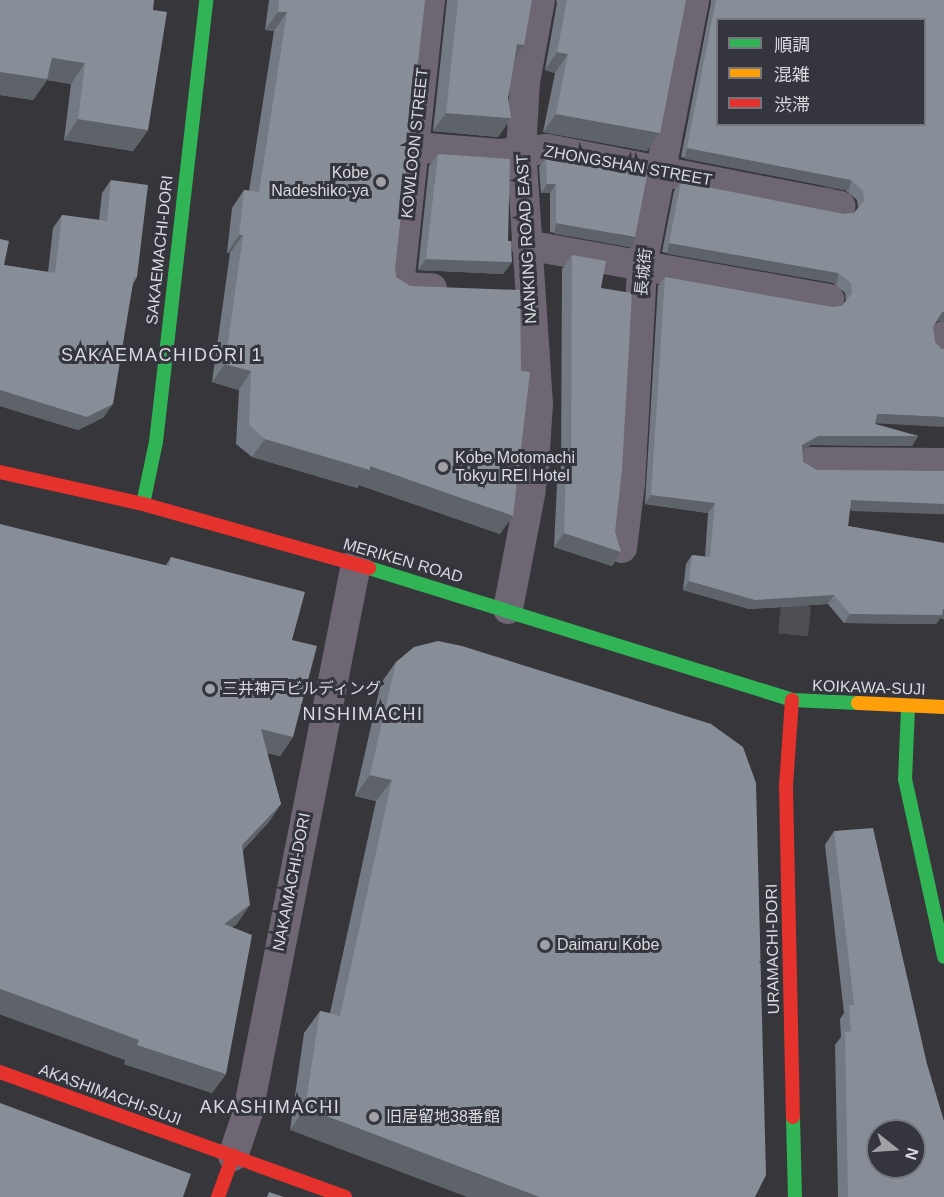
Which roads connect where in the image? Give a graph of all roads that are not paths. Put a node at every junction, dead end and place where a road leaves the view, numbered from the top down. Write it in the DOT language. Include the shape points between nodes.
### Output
graph roads {
  1 [pos="206,0"];
  2 [pos="430,0"];
  3 [pos="540,0"];
  4 [pos="694,0"];
  5 [pos="414,147"];
  6 [pos="522,151"];
  7 [pos="661,171"];
  8 [pos="841,206"];
  9 [pos="526,245"];
  10 [pos="642,266"];
  11 [pos="459,289"];
  12 [pos="830,300"];
  13 [pos="944,336"];
  14 [pos="944,343"];
  15 [pos="811,462"];
  16 [pos="944,464"];
  17 [pos="0,472"];
  18 [pos="143,504"];
  19 [pos="622,548"];
  20 [pos="356,564"];
  21 [pos="508,609"];
  22 [pos="792,700"];
  23 [pos="944,707"];
  24 [pos="908,708"];
  25 [pos="944,957"];
  26 [pos="0,1072"];
  27 [pos="232,1156"];
  28 [pos="218,1197"];
  29 [pos="345,1197"];
  30 [pos="795,1197"];
  1 -- 18 [label="street, SAKAEMACHI-DORI" via="156,442"];
  2 -- 5 [label="street, KOWLOON STREET"];
  3 -- 6 [label="street, NANKING ROAD EAST" via="525,82"];
  4 -- 7 [label="street, 長城街"];
  5 -- 6 [label="street, ZHONGSHAN STREET" via="500,154"];
  5 -- 11 [label="street, KOWLOON STREET" via="399,287"];
  6 -- 7 [label="street, ZHONGSHAN STREET" via="547,148"];
  6 -- 9 [label="street, NANKING ROAD EAST"];
  7 -- 8 [label="street, ZHONGSHAN STREET"];
  7 -- 10 [label="street, 長城街"];
  9 -- 10 [label="street"];
  9 -- 21 [label="street, NANKING ROAD EAST" via="518,292 538,404 532,484"];
  10 -- 12 [label="street"];
  10 -- 19 [label="street, 長城街" via="630,484"];
  13 -- 14 [label="street"];
  15 -- 16 [label="street"];
  17 -- 18 [label="street, MERIKEN ROAD"];
  18 -- 20 [label="street, MERIKEN ROAD"];
  20 -- 21 [label="street, MERIKEN ROAD"];
  20 -- 27 [label="street, NAKAMACHI-DORI" via="248,1112"];
  21 -- 22 [label="street, MERIKEN ROAD"];
  22 -- 24 [label="street, KOIKAWA-SUJI"];
  22 -- 30 [label="street, URAMACHI-DORI" via="786,786"];
  23 -- 24 [label="street, KOIKAWA-SUJI"];
  24 -- 25 [label="street" via="905,779"];
  26 -- 27 [label="street, AKASHIMACHI-SUJI"];
  27 -- 28 [label="street, NAKAMACHI-DORI"];
  27 -- 29 [label="street, AKASHIMACHI-SUJI"];
}
